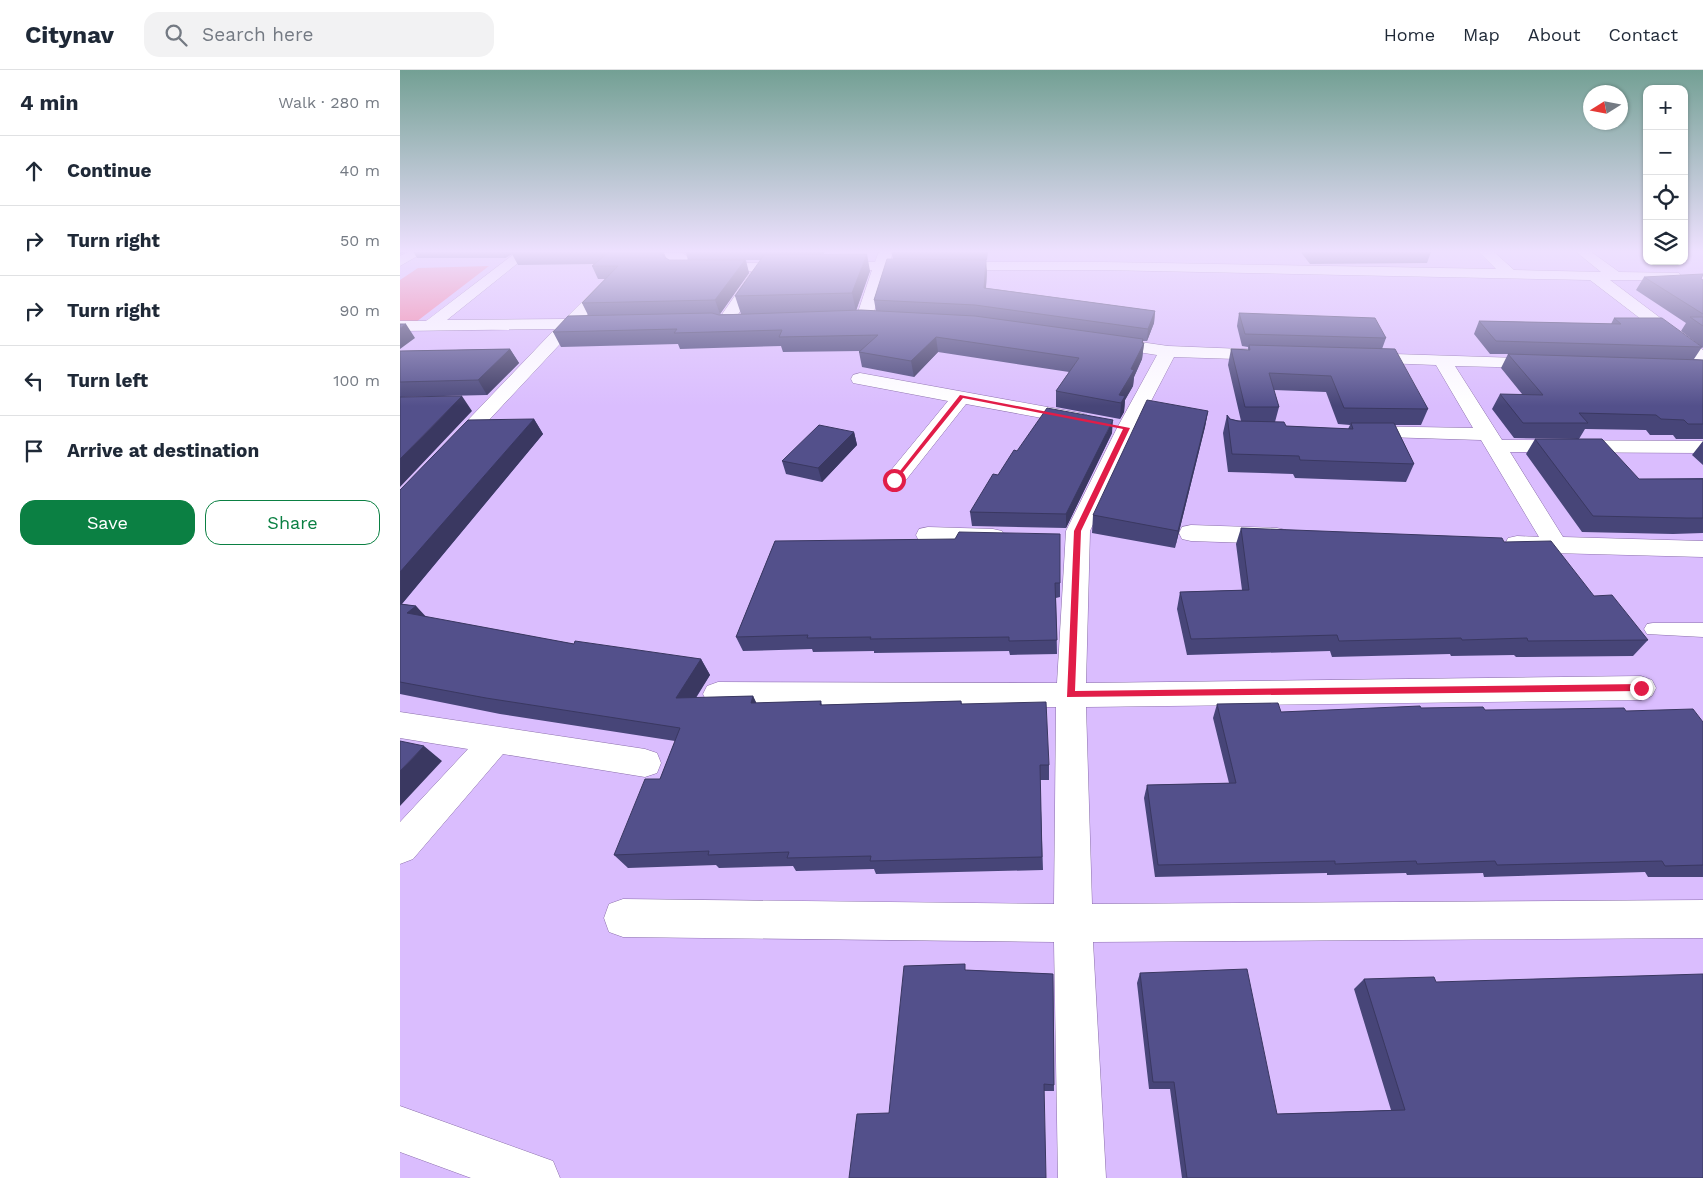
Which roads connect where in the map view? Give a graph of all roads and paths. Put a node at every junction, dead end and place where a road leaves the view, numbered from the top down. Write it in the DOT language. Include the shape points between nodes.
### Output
graph roads {
  1 [pos="460,303"];
  2 [pos="590,303"];
  3 [pos="738,303"];
  4 [pos="869,303"];
  5 [pos="1630,303"];
  6 [pos="864,318"];
  7 [pos="844,319"];
  8 [pos="882,319"];
  9 [pos="724,322"];
  10 [pos="744,322"];
  11 [pos="705,323"];
  12 [pos="569,324"];
  13 [pos="608,324"];
  14 [pos="400,326"];
  15 [pos="430,326"];
  16 [pos="1091,340"];
  17 [pos="1680,340"];
  18 [pos="1703,340"];
  19 [pos="1168,351"];
  20 [pos="1285,355"];
  21 [pos="1344,357"];
  22 [pos="1703,358"];
  23 [pos="1442,360"];
  24 [pos="1561,364"];
  25 [pos="1684,368"];
  26 [pos="1703,368"];
  27 [pos="860,379"];
  28 [pos="962,396"];
  29 [pos="467,403"];
  30 [pos="496,403"];
  31 [pos="1111,425"];
  32 [pos="1341,432"];
  33 [pos="1490,440"];
  34 [pos="1701,447"];
  35 [pos="441,460"];
  36 [pos="894,480"];
  37 [pos="1191,533"];
  38 [pos="928,535"];
  39 [pos="1018,537"];
  40 [pos="1300,537"];
  41 [pos="1498,544"];
  42 [pos="1556,545"];
  43 [pos="1703,549"];
  44 [pos="1653,628"];
  45 [pos="1703,630"];
  46 [pos="1641,688"];
  47 [pos="718,694"];
  48 [pos="1070,694"];
  49 [pos="400,725"];
  50 [pos="496,740"];
  51 [pos="645,763"];
  52 [pos="400,847"];
  53 [pos="623,918"];
  54 [pos="1703,919"];
  55 [pos="1073,923"];
  56 [pos="400,1129"];
  57 [pos="536,1178"];
  58 [pos="1082,1178"];
  1 -- 15 [label="street"];
  2 -- 12 [label="street"];
  3 -- 9 [label="street"];
  4 -- 6 [label="street"];
  5 -- 17 [label="street"];
  6 -- 7 [label="street"];
  6 -- 8 [label="street"];
  9 -- 10 [label="street"];
  9 -- 11 [label="street"];
  12 -- 13 [label="street"];
  12 -- 15 [label="street"];
  12 -- 30 [label="street"];
  14 -- 15 [label="street"];
  16 -- 19 [label="street"];
  17 -- 18 [label="street"];
  17 -- 22 [label="street"];
  19 -- 20 [label="street"];
  19 -- 31 [label="street"];
  21 -- 23 [label="street"];
  23 -- 24 [label="street"];
  23 -- 33 [label="street"];
  25 -- 26 [label="street"];
  27 -- 28 [label="street"];
  28 -- 31 [label="street"];
  28 -- 36 [label="street"];
  29 -- 30 [label="street"];
  30 -- 35 [label="street"];
  31 -- 48 [label="street" via="1078,531 1067,539"];
  32 -- 33 [label="street"];
  33 -- 34 [label="street"];
  33 -- 42 [label="street"];
  37 -- 40 [label="street"];
  38 -- 39 [label="street"];
  41 -- 42 [label="street"];
  42 -- 43 [label="street"];
  44 -- 45 [label="lane"];
  46 -- 48 [label="street"];
  47 -- 48 [label="street"];
  48 -- 55 [label="street"];
  49 -- 50 [label="street"];
  50 -- 51 [label="street"];
  50 -- 52 [label="street"];
  53 -- 55 [label="street"];
  54 -- 55 [label="street"];
  55 -- 58 [label="street"];
  56 -- 57 [label="street"];
}
